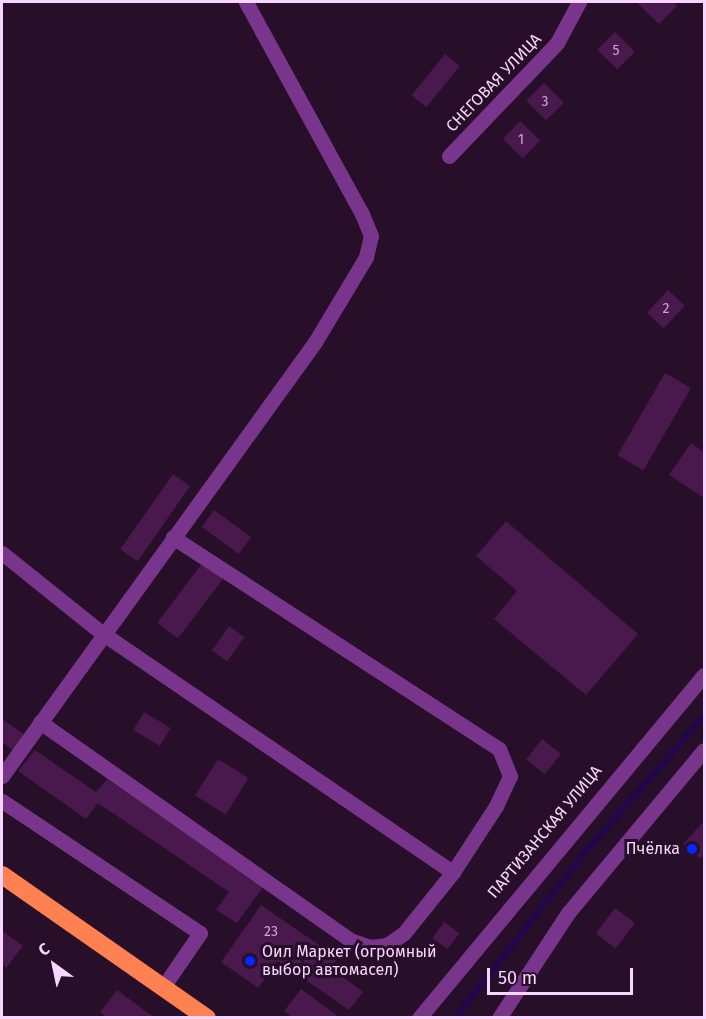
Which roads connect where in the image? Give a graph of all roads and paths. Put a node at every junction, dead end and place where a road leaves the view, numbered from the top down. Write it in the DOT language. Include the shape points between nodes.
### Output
graph roads {
  1 [pos="246,2"];
  2 [pos="579,2"];
  3 [pos="449,156"];
  4 [pos="173,537"];
  5 [pos="2,553"];
  6 [pos="102,633"];
  7 [pos="705,675"];
  8 [pos="40,722"];
  9 [pos="705,750"];
  10 [pos="2,776"];
  11 [pos="2,801"];
  12 [pos="453,872"];
  13 [pos="2,875"];
  14 [pos="163,987"];
  15 [pos="207,1017"];
  16 [pos="418,1017"];
  17 [pos="499,1017"];
  1 -- 4 [label="street" via="363,214 370,236 366,257 315,342"];
  2 -- 3 [label="street, СНЕГОВАЯ УЛИЦА" via="557,43"];
  4 -- 6 [label="street"];
  4 -- 12 [label="street" via="499,749 510,776 496,806"];
  5 -- 6 [label="street"];
  6 -- 8 [label="street"];
  6 -- 12 [label="street"];
  7 -- 16 [label="street, ПАРТИЗАНСКАЯ УЛИЦА"];
  8 -- 10 [label="street"];
  8 -- 12 [label="street" via="350,940 370,947 387,945 404,933"];
  9 -- 17 [label="street" via="568,913"];
  11 -- 14 [label="street" via="200,933"];
  13 -- 14 [label="highway"];
  14 -- 15 [label="highway"];
}
